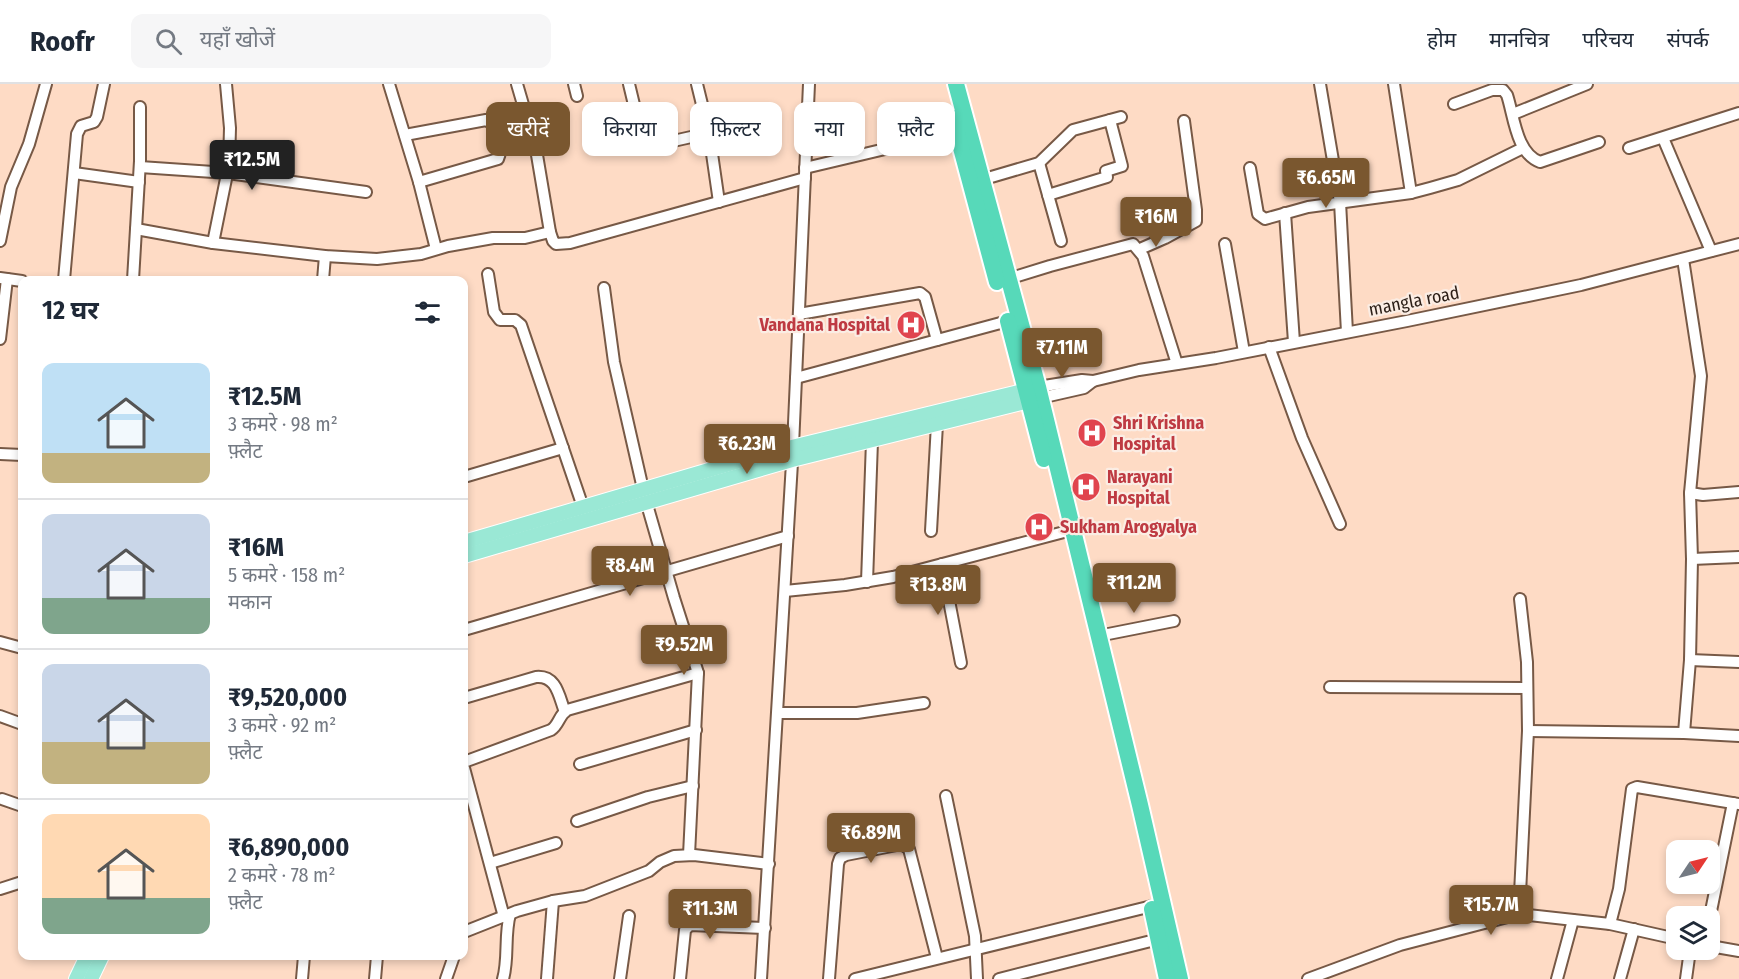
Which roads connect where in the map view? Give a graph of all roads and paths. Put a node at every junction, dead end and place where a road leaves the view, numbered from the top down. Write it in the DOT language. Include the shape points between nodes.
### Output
graph roads {
  1 [pos="46,84"];
  2 [pos="104,84"];
  3 [pos="226,84"];
  4 [pos="389,84"];
  5 [pos="518,84"];
  6 [pos="574,84"];
  7 [pos="629,84"];
  8 [pos="698,84"];
  9 [pos="809,84"];
  10 [pos="945,84"];
  11 [pos="956,84"];
  12 [pos="1320,84"];
  13 [pos="1394,84"];
  14 [pos="1587,84"];
  15 [pos="577,96"];
  16 [pos="702,102"];
  17 [pos="1454,104"];
  18 [pos="140,107"];
  19 [pos="1739,113"];
  20 [pos="1513,114"];
  21 [pos="1121,117"];
  22 [pos="1110,120"];
  23 [pos="1184,121"];
  24 [pos="957,132"];
  25 [pos="405,135"];
  26 [pos="690,137"];
  27 [pos="1664,138"];
  28 [pos="1599,142"];
  29 [pos="1523,148"];
  30 [pos="1629,148"];
  31 [pos="712,156"];
  32 [pos="1039,163"];
  33 [pos="140,167"];
  34 [pos="1250,168"];
  35 [pos="74,173"];
  36 [pos="228,173"];
  37 [pos="805,173"];
  38 [pos="976,175"];
  39 [pos="139,182"];
  40 [pos="419,182"];
  41 [pos="366,192"];
  42 [pos="1411,193"];
  43 [pos="1048,195"];
  44 [pos="719,202"];
  45 [pos="1340,202"];
  46 [pos="1285,213"];
  47 [pos="136,229"];
  48 [pos="550,232"];
  49 [pos="1061,241"];
  50 [pos="0,242"];
  51 [pos="213,243"];
  52 [pos="1226,244"];
  53 [pos="1739,244"];
  54 [pos="436,249"];
  55 [pos="1140,249"];
  56 [pos="1711,251"];
  57 [pos="325,256"];
  58 [pos="1683,259"];
  59 [pos="488,274"];
  60 [pos="64,276"];
  61 [pos="134,276"];
  62 [pos="323,276"];
  63 [pos="4,278"];
  64 [pos="1008,279"];
  65 [pos="604,288"];
  66 [pos="799,314"];
  67 [pos="1008,321"];
  68 [pos="1347,332"];
  69 [pos="0,339"];
  70 [pos="937,340"];
  71 [pos="1294,342"];
  72 [pos="1269,347"];
  73 [pos="1244,352"];
  74 [pos="1178,364"];
  75 [pos="796,378"];
  76 [pos="1033,394"];
  77 [pos="937,424"];
  78 [pos="872,441"];
  79 [pos="563,448"];
  80 [pos="793,453"];
  81 [pos="0,454"];
  82 [pos="18,454"];
  83 [pos="468,476"];
  84 [pos="1739,492"];
  85 [pos="1690,493"];
  86 [pos="645,495"];
  87 [pos="583,507"];
  88 [pos="1340,524"];
  89 [pos="931,531"];
  90 [pos="1064,532"];
  91 [pos="788,536"];
  92 [pos="468,538"];
  93 [pos="468,555"];
  94 [pos="1739,557"];
  95 [pos="1692,559"];
  96 [pos="942,564"];
  97 [pos="666,572"];
  98 [pos="867,582"];
  99 [pos="785,591"];
  100 [pos="1520,599"];
  101 [pos="1174,621"];
  102 [pos="468,629"];
  103 [pos="1098,636"];
  104 [pos="1,645"];
  105 [pos="18,647"];
  106 [pos="1690,660"];
  107 [pos="1739,662"];
  108 [pos="961,663"];
  109 [pos="698,674"];
  110 [pos="1330,687"];
  111 [pos="1527,688"];
  112 [pos="468,697"];
  113 [pos="924,703"];
  114 [pos="564,712"];
  115 [pos="778,712"];
  116 [pos="0,716"];
  117 [pos="1113,717"];
  118 [pos="18,723"];
  119 [pos="696,730"];
  120 [pos="1528,731"];
  121 [pos="1684,733"];
  122 [pos="1739,736"];
  123 [pos="468,761"];
  124 [pos="580,764"];
  125 [pos="468,783"];
  126 [pos="693,786"];
  127 [pos="946,796"];
  128 [pos="2,799"];
  129 [pos="1736,803"];
  130 [pos="18,805"];
  131 [pos="577,821"];
  132 [pos="556,843"];
  133 [pos="689,855"];
  134 [pos="490,863"];
  135 [pos="769,864"];
  136 [pos="18,883"];
  137 [pos="0,889"];
  138 [pos="553,901"];
  139 [pos="1152,906"];
  140 [pos="1712,906"];
  141 [pos="1519,914"];
  142 [pos="507,916"];
  143 [pos="629,916"];
  144 [pos="1574,920"];
  145 [pos="1610,924"];
  146 [pos="765,928"];
  147 [pos="1634,929"];
  148 [pos="468,931"];
  149 [pos="1666,936"];
  150 [pos="1159,939"];
  151 [pos="1720,947"];
  152 [pos="976,948"];
  153 [pos="1739,951"];
  154 [pos="937,958"];
  155 [pos="85,960"];
  156 [pos="100,960"];
  157 [pos="304,960"];
  158 [pos="376,960"];
  159 [pos="453,960"];
  160 [pos="1689,960"];
  161 [pos="76,979"];
  162 [pos="91,979"];
  163 [pos="302,979"];
  164 [pos="375,979"];
  165 [pos="446,979"];
  166 [pos="503,979"];
  167 [pos="547,979"];
  168 [pos="620,979"];
  169 [pos="680,979"];
  170 [pos="761,979"];
  171 [pos="828,979"];
  172 [pos="855,979"];
  173 [pos="977,979"];
  174 [pos="999,979"];
  175 [pos="1167,979"];
  176 [pos="1180,979"];
  177 [pos="1308,979"];
  178 [pos="1557,979"];
  179 [pos="1620,979"];
  180 [pos="1686,979"];
  1 -- 50 [label="street" via="29,144 11,187"];
  2 -- 35 [label="street" via="97,117 78,131"];
  3 -- 36 [label="street" via="230,128"];
  4 -- 25 [label="street"];
  5 -- 48 [label="street" via="536,149"];
  6 -- 15 [label="street"];
  7 -- 26 [label="street" via="642,138 649,146"];
  8 -- 16 [label="street"];
  9 -- 37 [label="street"];
  10 -- 24 [label="highway"];
  11 -- 38 [label="highway"];
  12 -- 45 [label="street"];
  13 -- 42 [label="street"];
  14 -- 20 [label="street"];
  17 -- 20 [label="street" via="1500,88 1507,95"];
  18 -- 33 [label="street"];
  19 -- 27 [label="street"];
  20 -- 29 [label="street"];
  21 -- 22 [label="street"];
  22 -- 32 [label="street" via="1073,130"];
  22 -- 43 [label="street" via="1122,166 1106,171 1107,177"];
  23 -- 55 [label="street" via="1196,221"];
  24 -- 37 [label="street"];
  24 -- 38 [label="highway"];
  25 -- 40 [label="street"];
  25 -- 40 [label="street" via="486,120 494,126 498,159"];
  27 -- 30 [label="street"];
  27 -- 56 [label="street"];
  28 -- 29 [label="street" via="1543,162"];
  29 -- 42 [label="street" via="1450,183"];
  31 -- 44 [label="street"];
  32 -- 38 [label="street"];
  32 -- 43 [label="street"];
  33 -- 36 [label="street"];
  33 -- 39 [label="street"];
  34 -- 46 [label="street" via="1260,216 1267,219"];
  35 -- 39 [label="street"];
  35 -- 60 [label="street"];
  36 -- 41 [label="street"];
  36 -- 51 [label="street"];
  37 -- 44 [label="street"];
  37 -- 66 [label="street"];
  38 -- 64 [label="highway"];
  38 -- 67 [label="highway"];
  39 -- 47 [label="street"];
  40 -- 54 [label="street"];
  42 -- 45 [label="street"];
  43 -- 49 [label="street"];
  44 -- 48 [label="street" via="562,245 553,242"];
  45 -- 46 [label="street"];
  45 -- 68 [label="street"];
  46 -- 71 [label="street"];
  47 -- 51 [label="street"];
  47 -- 61 [label="street"];
  48 -- 54 [label="street"];
  51 -- 57 [label="street"];
  52 -- 73 [label="street"];
  53 -- 56 [label="street, mangla road"];
  54 -- 57 [label="street" via="393,258"];
  55 -- 64 [label="street" via="1128,244"];
  55 -- 74 [label="street"];
  56 -- 58 [label="street, mangla road"];
  57 -- 62 [label="street"];
  58 -- 68 [label="street, mangla road" via="1581,285"];
  58 -- 85 [label="street" via="1701,366"];
  59 -- 79 [label="street" via="495,315 521,325"];
  63 -- 69 [label="street"];
  64 -- 76 [label="highway"];
  65 -- 86 [label="street" via="614,362"];
  66 -- 70 [label="street" via="920,293 925,297"];
  66 -- 75 [label="street"];
  67 -- 70 [label="street"];
  67 -- 76 [label="highway"];
  68 -- 71 [label="street, mangla road"];
  70 -- 75 [label="street"];
  71 -- 72 [label="street, mangla road"];
  72 -- 73 [label="street, mangla road"];
  72 -- 88 [label="street" via="1302,438"];
  73 -- 74 [label="street, mangla road"];
  74 -- 76 [label="street, mangla road" via="1082,380"];
  75 -- 80 [label="street"];
  76 -- 77 [label="main road"];
  76 -- 80 [label="main road"];
  76 -- 90 [label="highway"];
  76 -- 103 [label="highway"];
  77 -- 78 [label="main road"];
  77 -- 89 [label="street"];
  78 -- 80 [label="main road"];
  78 -- 98 [label="street"];
  79 -- 83 [label="street"];
  79 -- 87 [label="street"];
  80 -- 86 [label="main road"];
  80 -- 91 [label="street"];
  81 -- 82 [label="street"];
  84 -- 85 [label="street"];
  85 -- 95 [label="street"];
  86 -- 87 [label="main road"];
  86 -- 93 [label="main road"];
  86 -- 97 [label="street"];
  87 -- 92 [label="main road"];
  90 -- 96 [label="street"];
  90 -- 117 [label="highway"];
  91 -- 97 [label="street"];
  91 -- 99 [label="street"];
  94 -- 95 [label="street"];
  95 -- 106 [label="street"];
  96 -- 98 [label="street"];
  96 -- 108 [label="street"];
  97 -- 102 [label="street"];
  97 -- 109 [label="street"];
  98 -- 99 [label="street"];
  99 -- 115 [label="street"];
  100 -- 111 [label="street"];
  101 -- 103 [label="street"];
  103 -- 117 [label="highway"];
  104 -- 105 [label="street"];
  106 -- 107 [label="street"];
  106 -- 121 [label="street"];
  109 -- 114 [label="street"];
  109 -- 119 [label="street"];
  110 -- 111 [label="street"];
  111 -- 120 [label="street"];
  112 -- 114 [label="street" via="546,677 554,683"];
  113 -- 115 [label="street" via="857,713"];
  114 -- 123 [label="street" via="551,730"];
  115 -- 135 [label="street"];
  116 -- 118 [label="street"];
  117 -- 139 [label="highway"];
  117 -- 176 [label="highway"];
  119 -- 124 [label="street"];
  119 -- 126 [label="street"];
  120 -- 121 [label="street"];
  120 -- 141 [label="street"];
  121 -- 122 [label="street"];
  125 -- 134 [label="street"];
  126 -- 131 [label="street"];
  126 -- 133 [label="street"];
  127 -- 152 [label="street"];
  128 -- 130 [label="street"];
  129 -- 140 [label="street"];
  129 -- 145 [label="street" via="1632,789 1619,889"];
  132 -- 134 [label="street"];
  133 -- 135 [label="street"];
  133 -- 138 [label="street" via="666,858 649,872 585,896"];
  134 -- 142 [label="street"];
  135 -- 146 [label="street"];
  136 -- 137 [label="street"];
  138 -- 142 [label="street"];
  138 -- 167 [label="street"];
  139 -- 150 [label="highway"];
  139 -- 152 [label="street"];
  141 -- 144 [label="street"];
  141 -- 177 [label="street" via="1400,945"];
  142 -- 148 [label="street"];
  142 -- 166 [label="street"];
  143 -- 168 [label="street"];
  144 -- 145 [label="street"];
  144 -- 178 [label="street"];
  145 -- 147 [label="street"];
  146 -- 169 [label="street" via="690,925 685,930"];
  146 -- 170 [label="street"];
  147 -- 149 [label="street"];
  147 -- 179 [label="street"];
  150 -- 174 [label="street"];
  150 -- 175 [label="highway"];
  151 -- 153 [label="street"];
  152 -- 154 [label="street"];
  152 -- 173 [label="street"];
  154 -- 171 [label="street" via="909,849 902,844 857,852 841,857 838,864"];
  154 -- 172 [label="street"];
  155 -- 161 [label="main road"];
  156 -- 162 [label="main road"];
  157 -- 163 [label="street"];
  158 -- 164 [label="street"];
  159 -- 165 [label="street"];
  160 -- 180 [label="street"];
}
